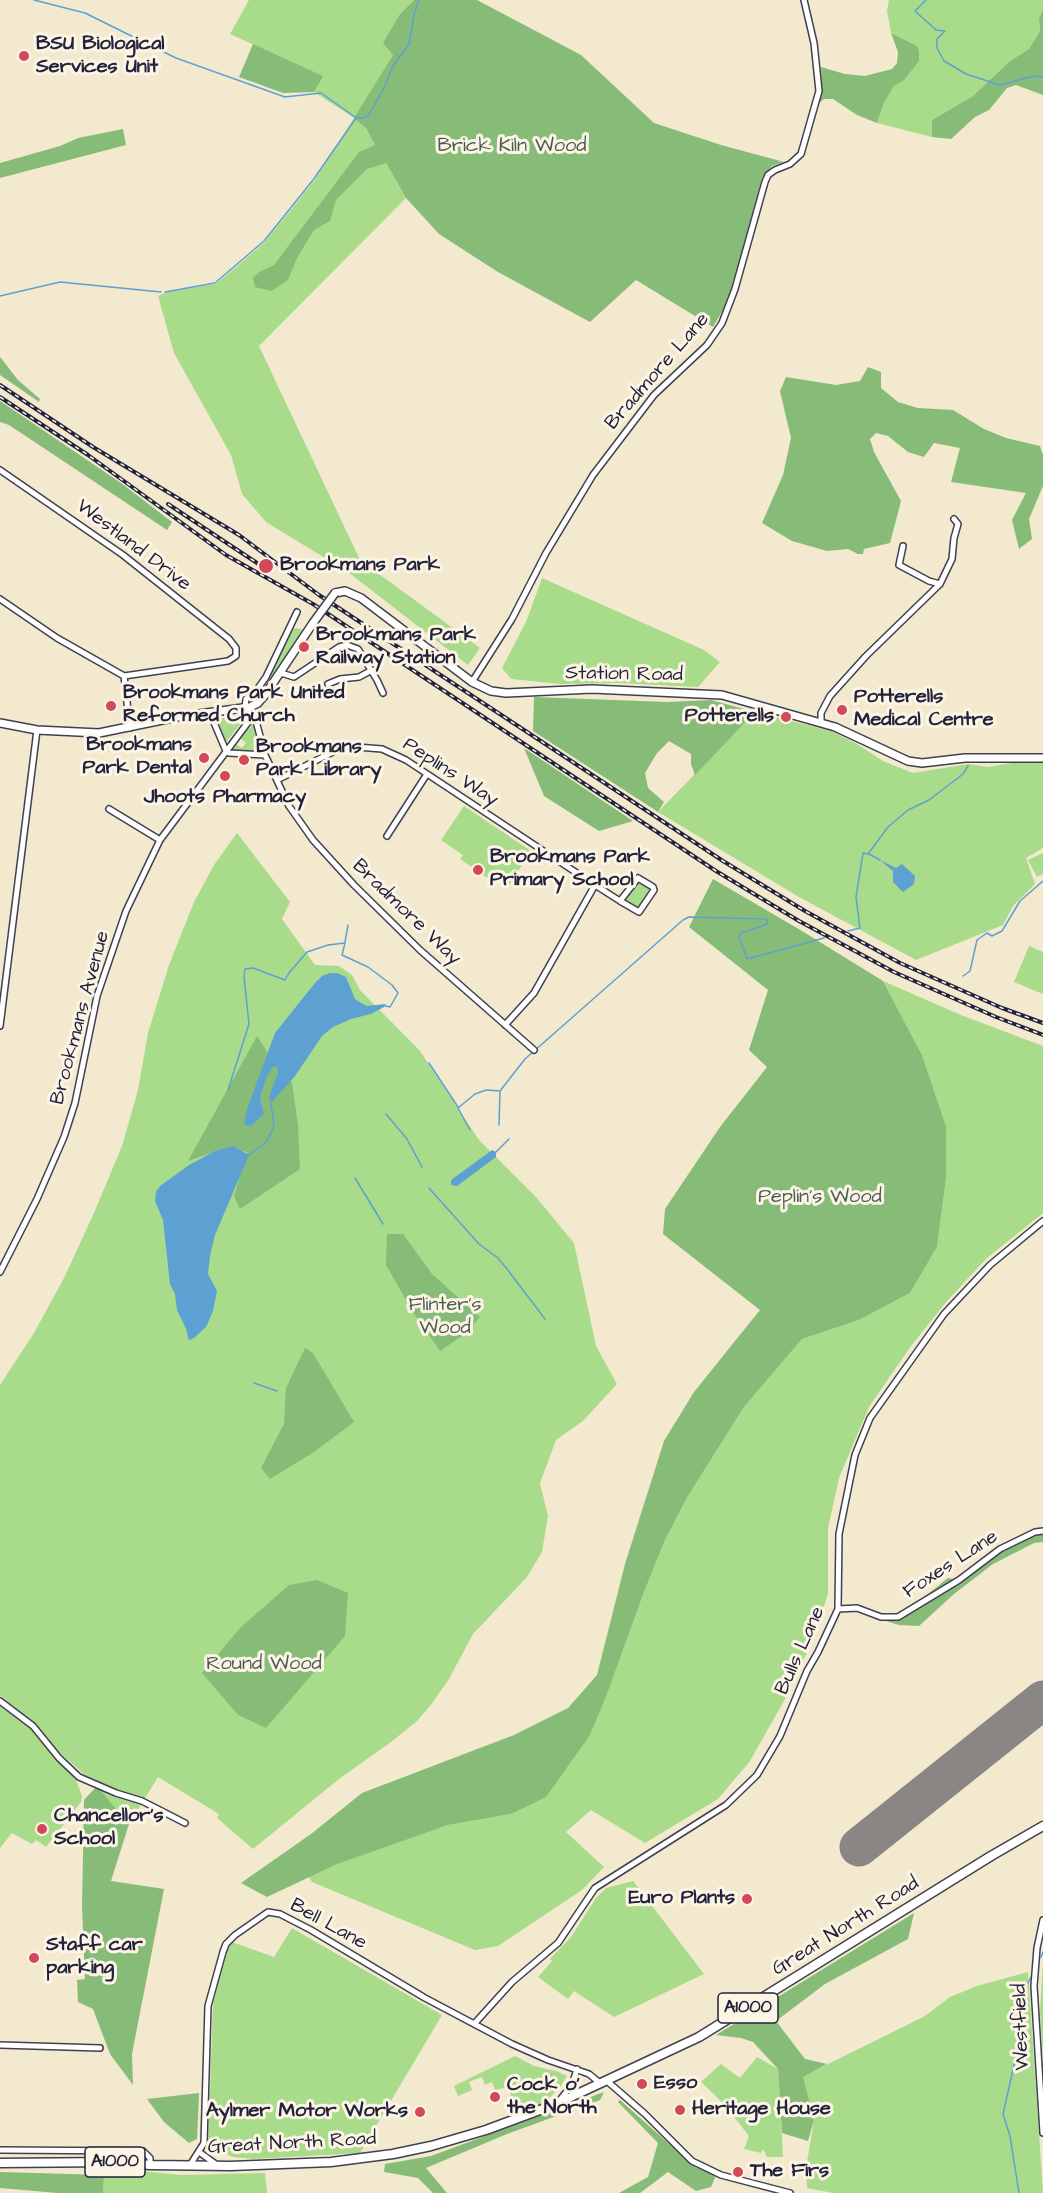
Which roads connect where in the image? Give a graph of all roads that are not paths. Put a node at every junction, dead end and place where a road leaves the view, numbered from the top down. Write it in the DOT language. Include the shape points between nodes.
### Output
graph roads {
  1 [pos="804,0"];
  2 [pos="0,470"];
  3 [pos="954,519"];
  4 [pos="903,546"];
  5 [pos="940,584"];
  6 [pos="0,599"];
  7 [pos="297,612"];
  8 [pos="372,670"];
  9 [pos="281,673"];
  10 [pos="124,676"];
  11 [pos="266,678"];
  12 [pos="472,682"];
  13 [pos="273,684"];
  14 [pos="328,684"];
  15 [pos="383,693"];
  16 [pos="247,708"];
  17 [pos="210,713"];
  18 [pos="251,717"];
  19 [pos="0,723"];
  20 [pos="821,723"];
  21 [pos="130,728"];
  22 [pos="37,730"];
  23 [pos="226,751"];
  24 [pos="265,755"];
  25 [pos="1043,758"];
  26 [pos="427,774"];
  27 [pos="277,780"];
  28 [pos="109,809"];
  29 [pos="387,836"];
  30 [pos="160,840"];
  31 [pos="595,885"];
  32 [pos="620,901"];
  33 [pos="505,1025"];
  34 [pos="0,1026"];
  35 [pos="534,1050"];
  36 [pos="1043,1221"];
  37 [pos="0,1272"];
  38 [pos="1043,1531"];
  39 [pos="838,1609"];
  40 [pos="0,1701"];
  41 [pos="185,1823"];
  42 [pos="1043,1826"];
  43 [pos="1043,1920"];
  44 [pos="476,2023"];
  45 [pos="0,2045"];
  46 [pos="100,2048"];
  47 [pos="577,2069"];
  48 [pos="604,2082"];
  49 [pos="556,2103"];
  50 [pos="1043,2133"];
  51 [pos="0,2150"];
  52 [pos="199,2152"];
  53 [pos="0,2163"];
  54 [pos="150,2165"];
  55 [pos="190,2165"];
  56 [pos="218,2165"];
  57 [pos="765,2190"];
  58 [pos="790,2193"];
  1 -- 12 [label="street, Bradmore Lane" via="819,91 801,154 790,165 768,175 765,182 722,323 707,345 654,395 593,475 508,627"];
  2 -- 10 [label="street, Westland Drive" via="123,555 236,648 236,656 228,661"];
  3 -- 5 [label="street" via="958,524 952,559"];
  4 -- 5 [label="street" via="899,565"];
  5 -- 20 [label="street" via="830,696 821,713"];
  6 -- 10 [label="street" via="57,638"];
  7 -- 11 [label="street"];
  8 -- 9 [label="street" via="358,650 347,645 294,677"];
  8 -- 14 [label="street"];
  8 -- 15 [label="street"];
  9 -- 12 [label="street, Station Road, bridge" via="335,593 345,591 361,598"];
  9 -- 13 [label="street, Station Road"];
  10 -- 21 [label="street"];
  11 -- 13 [label="street"];
  11 -- 16 [label="street" via="246,699"];
  12 -- 20 [label="street, Station Road" via="499,693 592,689 722,695"];
  13 -- 16 [label="street, Station Road" via="262,699"];
  16 -- 17 [label="street"];
  16 -- 18 [label="street, Bradmore Way"];
  17 -- 21 [label="street"];
  17 -- 23 [label="street"];
  18 -- 23 [label="street, Brookmans Avenue"];
  18 -- 24 [label="street, Bradmore Way" via="256,721"];
  19 -- 22 [label="street"];
  20 -- 25 [label="street, Station Road" via="908,761"];
  21 -- 22 [label="street" via="90,734"];
  22 -- 34 [label="street"];
  23 -- 24 [label="street"];
  23 -- 30 [label="street, Brookmans Avenue"];
  24 -- 27 [label="street, Bradmore Way"];
  26 -- 27 [label="street, Peplins Way" via="391,752 357,747 335,751"];
  26 -- 29 [label="street"];
  26 -- 31 [label="street, Peplins Way"];
  27 -- 33 [label="street, Bradmore Way" via="301,823 354,885"];
  28 -- 30 [label="street"];
  30 -- 37 [label="street, Brookmans Avenue" via="105,967 64,1137"];
  31 -- 32 [label="street, Peplins Way"];
  31 -- 33 [label="street" via="534,993"];
  32 -- 32 [label="street, Peplins Way" via="639,912 653,887 638,878"];
  33 -- 35 [label="street, Bradmore Way"];
  36 -- 39 [label="street, Bulls Lane" via="990,1265 937,1322 870,1418 855,1455 839,1534"];
  38 -- 39 [label="street, Foxes Lane" via="1000,1550 898,1617 881,1617 857,1608"];
  39 -- 44 [label="street, Bulls Lane" via="780,1736 757,1775 726,1804 595,1888 558,1943 512,1982"];
  40 -- 41 [label="street" via="33,1726 79,1777 142,1801"];
  42 -- 48 [label="main road, Great North Road / A1000" via="722,2024"];
  43 -- 50 [label="street, Westfield" via="1034,1986"];
  44 -- 47 [label="street, Bell Lane" via="530,2052"];
  44 -- 52 [label="street, Bell Lane" via="425,1998 311,1930 268,1912 226,1944 220,1963 208,2006 204,2143"];
  45 -- 46 [label="street"];
  47 -- 48 [label="street, Bell Lane"];
  47 -- 49 [label="street" via="572,2085"];
  48 -- 49 [label="main road, Great North Road / A1000"];
  48 -- 57 [label="street, Bell Lane" via="645,2114 692,2161"];
  49 -- 56 [label="main road, Great North Road / A1000" via="464,2137 393,2154 331,2162"];
  51 -- 54 [label="street" via="142,2151 150,2158"];
  52 -- 55 [label="street, Bell Lane"];
  52 -- 56 [label="street"];
  53 -- 54 [label="main road, Great North Road / A1000"];
  54 -- 55 [label="main road, Great North Road / A1000"];
  55 -- 56 [label="main road, Great North Road / A1000"];
  57 -- 58 [label="street, Bell Lane"];
}
